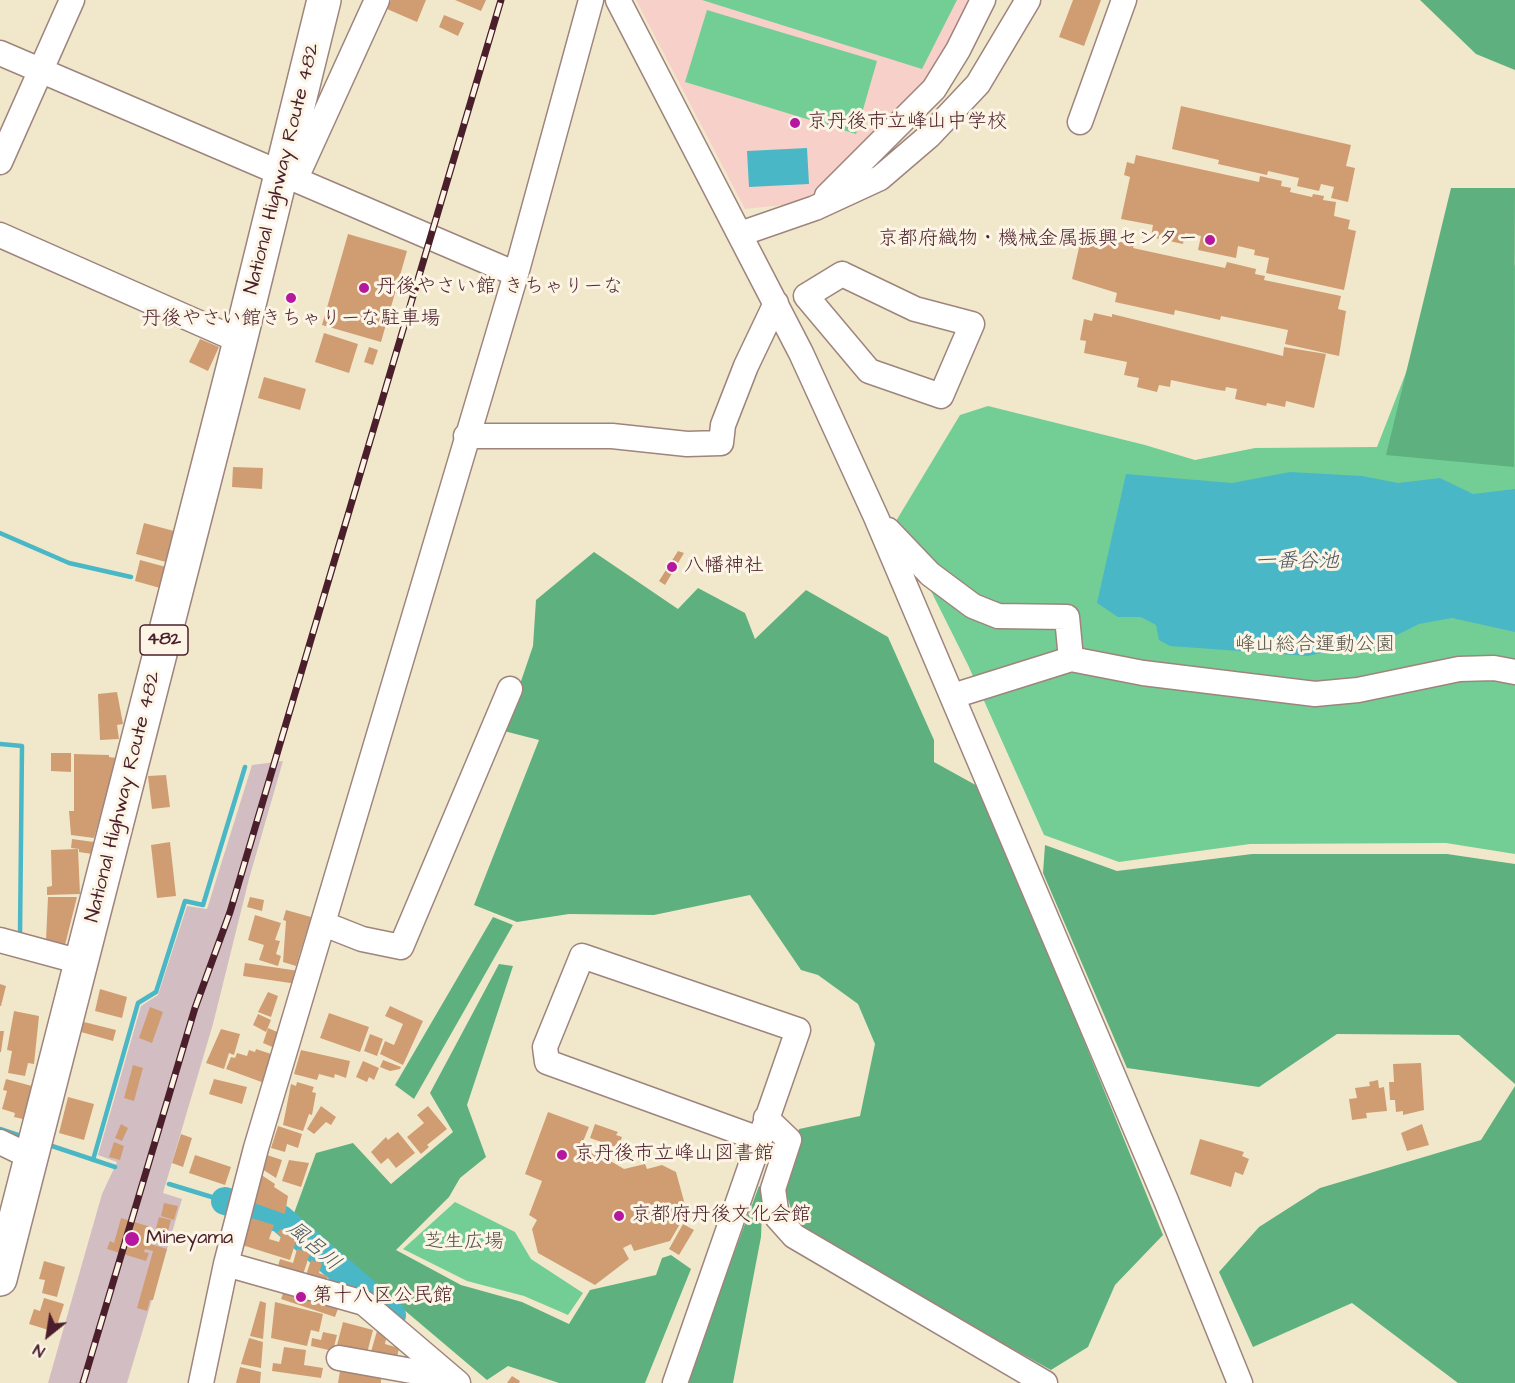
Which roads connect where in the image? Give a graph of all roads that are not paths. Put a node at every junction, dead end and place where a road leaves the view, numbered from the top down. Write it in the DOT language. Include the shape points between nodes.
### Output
graph roads {
  1 [pos="72,0"];
  2 [pos="324,0"];
  3 [pos="377,0"];
  4 [pos="591,0"];
  5 [pos="618,0"];
  6 [pos="983,0"];
  7 [pos="1028,0"];
  8 [pos="1124,0"];
  9 [pos="0,53"];
  10 [pos="42,72"];
  11 [pos="1080,122"];
  12 [pos="0,162"];
  13 [pos="288,175"];
  14 [pos="815,208"];
  15 [pos="740,234"];
  16 [pos="0,235"];
  17 [pos="516,274"];
  18 [pos="776,303"];
  19 [pos="830,324"];
  20 [pos="240,341"];
  21 [pos="801,353"];
  22 [pos="466,436"];
  23 [pos="876,517"];
  24 [pos="1071,659"];
  25 [pos="1515,672"];
  26 [pos="510,689"];
  27 [pos="953,696"];
  28 [pos="324,924"];
  29 [pos="0,940"];
  30 [pos="81,962"];
  31 [pos="763,1129"];
  32 [pos="0,1142"];
  33 [pos="31,1157"];
  34 [pos="226,1264"];
  35 [pos="0,1279"];
  36 [pos="339,1358"];
  37 [pos="456,1381"];
  38 [pos="201,1383"];
  39 [pos="675,1383"];
  40 [pos="1045,1383"];
  41 [pos="1240,1383"];
  1 -- 10 [label="street"];
  2 -- 13 [label="highway, National Highway Route 482 / 482"];
  3 -- 13 [label="street"];
  4 -- 17 [label="street"];
  5 -- 15 [label="street"];
  6 -- 14 [label="street" via="934,89"];
  7 -- 14 [label="street" via="978,84 929,136 880,178"];
  8 -- 11 [label="street"];
  9 -- 10 [label="street"];
  10 -- 12 [label="street"];
  10 -- 13 [label="street"];
  13 -- 17 [label="street"];
  13 -- 20 [label="highway, National Highway Route 482 / 482"];
  14 -- 15 [label="street"];
  15 -- 18 [label="street"];
  16 -- 20 [label="street"];
  17 -- 22 [label="street"];
  18 -- 21 [label="street"];
  18 -- 22 [label="street" via="746,366 723,425 721,443 687,444 612,436"];
  19 -- 19 [label="street" via="869,371 941,396 972,324 915,309 842,274 806,296"];
  19 -- 21 [label="street"];
  20 -- 30 [label="highway, National Highway Route 482 / 482"];
  21 -- 23 [label="street"];
  22 -- 28 [label="street"];
  23 -- 24 [label="street" via="930,574 973,606 998,616 1067,617"];
  23 -- 27 [label="street"];
  24 -- 25 [label="street" via="1165,676 1315,694 1358,690 1459,669"];
  24 -- 27 [label="street"];
  26 -- 28 [label="street" via="402,947 362,939"];
  27 -- 41 [label="street"];
  28 -- 34 [label="street"];
  29 -- 30 [label="street"];
  30 -- 33 [label="highway, National Highway Route 482 / 482"];
  31 -- 31 [label="street" via="798,1030 582,956 545,1047 547,1062"];
  31 -- 39 [label="street"];
  31 -- 40 [label="street" via="789,1140 773,1189 777,1217 794,1236"];
  32 -- 33 [label="street"];
  33 -- 35 [label="highway, National Highway Route 482 / 482"];
  34 -- 37 [label="street" via="364,1303"];
  34 -- 38 [label="street"];
  36 -- 37 [label="street"];
}
